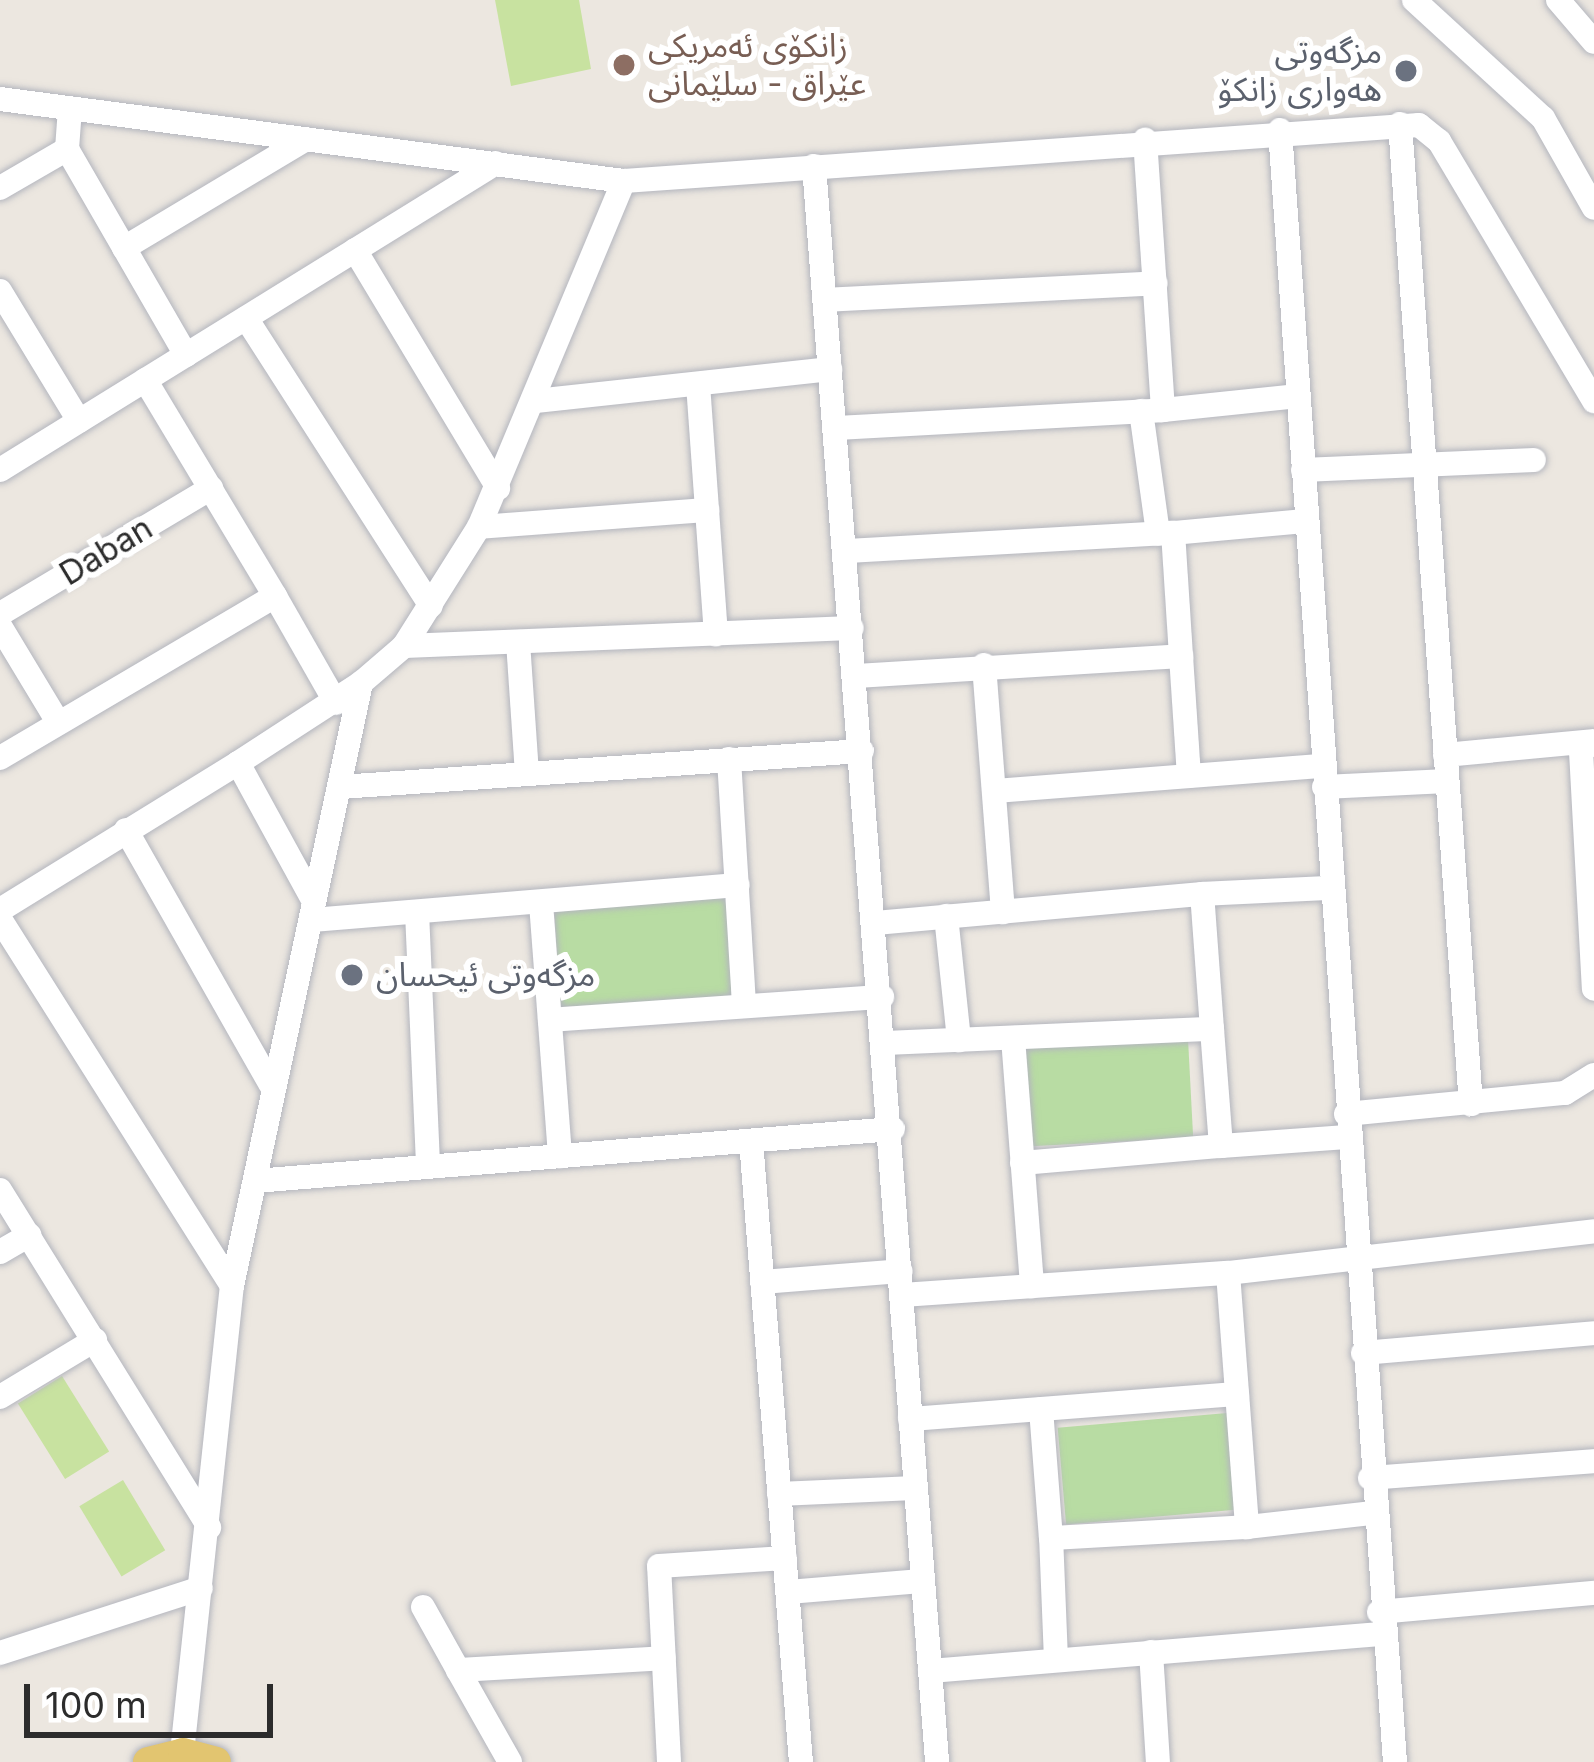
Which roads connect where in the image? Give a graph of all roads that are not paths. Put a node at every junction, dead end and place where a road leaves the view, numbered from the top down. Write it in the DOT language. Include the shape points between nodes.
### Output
graph roads {
  1 [pos="1414,0"];
  2 [pos="1558,0"];
  3 [pos="1594,42"];
  4 [pos="0,99"];
  5 [pos="70,108"];
  6 [pos="1400,124"];
  7 [pos="1280,130"];
  8 [pos="306,139"];
  9 [pos="1145,140"];
  10 [pos="68,149"];
  11 [pos="496,163"];
  12 [pos="814,166"];
  13 [pos="624,181"];
  14 [pos="0,188"];
  15 [pos="1594,208"];
  16 [pos="124,248"];
  17 [pos="355,250"];
  18 [pos="1156,283"];
  19 [pos="0,291"];
  20 [pos="825,300"];
  21 [pos="246,318"];
  22 [pos="8,321"];
  23 [pos="185,355"];
  24 [pos="830,369"];
  25 [pos="145,380"];
  26 [pos="698,384"];
  27 [pos="1298,396"];
  28 [pos="536,401"];
  29 [pos="1594,401"];
  30 [pos="1152,411"];
  31 [pos="79,421"];
  32 [pos="836,428"];
  33 [pos="1534,460"];
  34 [pos="1426,462"];
  35 [pos="0,470"];
  36 [pos="1303,470"];
  37 [pos="211,488"];
  38 [pos="498,488"];
  39 [pos="707,510"];
  40 [pos="1306,521"];
  41 [pos="478,527"];
  42 [pos="1166,534"];
  43 [pos="845,551"];
  44 [pos="275,596"];
  45 [pos="431,607"];
  46 [pos="0,614"];
  47 [pos="0,626"];
  48 [pos="852,628"];
  49 [pos="716,634"];
  50 [pos="518,642"];
  51 [pos="404,646"];
  52 [pos="1181,656"];
  53 [pos="984,665"];
  54 [pos="856,676"];
  55 [pos="361,683"];
  56 [pos="336,703"];
  57 [pos="58,722"];
  58 [pos="1593,741"];
  59 [pos="862,751"];
  60 [pos="0,758"];
  61 [pos="729,759"];
  62 [pos="238,763"];
  63 [pos="1446,768"];
  64 [pos="527,775"];
  65 [pos="1189,776"];
  66 [pos="1323,777"];
  67 [pos="340,787"];
  68 [pos="995,791"];
  69 [pos="126,830"];
  70 [pos="738,885"];
  71 [pos="1331,888"];
  72 [pos="1202,894"];
  73 [pos="541,903"];
  74 [pos="313,911"];
  75 [pos="417,912"];
  76 [pos="1004,912"];
  77 [pos="0,914"];
  78 [pos="946,916"];
  79 [pos="876,923"];
  80 [pos="1594,989"];
  81 [pos="882,997"];
  82 [pos="744,1006"];
  83 [pos="550,1020"];
  84 [pos="1213,1029"];
  85 [pos="1012,1038"];
  86 [pos="959,1040"];
  87 [pos="886,1043"];
  88 [pos="1594,1075"];
  89 [pos="270,1084"];
  90 [pos="1472,1105"];
  91 [pos="1347,1125"];
  92 [pos="893,1129"];
  93 [pos="751,1141"];
  94 [pos="1221,1146"];
  95 [pos="560,1156"];
  96 [pos="1022,1163"];
  97 [pos="428,1167"];
  98 [pos="255,1181"];
  99 [pos="0,1190"];
  100 [pos="1594,1231"];
  101 [pos="30,1234"];
  102 [pos="0,1252"];
  103 [pos="1357,1253"];
  104 [pos="1228,1273"];
  105 [pos="762,1282"];
  106 [pos="902,1283"];
  107 [pos="232,1286"];
  108 [pos="1032,1286"];
  109 [pos="1594,1333"];
  110 [pos="95,1340"];
  111 [pos="1363,1353"];
  112 [pos="1237,1394"];
  113 [pos="0,1397"];
  114 [pos="1041,1409"];
  115 [pos="910,1419"];
  116 [pos="1594,1461"];
  117 [pos="1370,1478"];
  118 [pos="914,1488"];
  119 [pos="779,1494"];
  120 [pos="1372,1513"];
  121 [pos="209,1527"];
  122 [pos="1247,1527"];
  123 [pos="1052,1538"];
  124 [pos="784,1558"];
  125 [pos="922,1581"];
  126 [pos="201,1588"];
  127 [pos="788,1592"];
  128 [pos="1594,1593"];
  129 [pos="423,1606"];
  130 [pos="1380,1623"];
  131 [pos="1151,1652"];
  132 [pos="0,1653"];
  133 [pos="664,1658"];
  134 [pos="1056,1660"];
  135 [pos="458,1670"];
  136 [pos="930,1671"];
  137 [pos="182,1757"];
  138 [pos="148,1762"];
  139 [pos="216,1762"];
  140 [pos="510,1762"];
  141 [pos="669,1762"];
  142 [pos="801,1762"];
  143 [pos="937,1762"];
  144 [pos="1158,1762"];
  145 [pos="1395,1762"];
  1 -- 15 [label="street" via="1543,118"];
  2 -- 3 [label="street"];
  4 -- 5 [label="street"];
  5 -- 8 [label="street"];
  5 -- 10 [label="street"];
  6 -- 7 [label="street"];
  6 -- 29 [label="street" via="1427,128 1439,141"];
  6 -- 34 [label="street"];
  7 -- 9 [label="street"];
  7 -- 27 [label="street"];
  8 -- 11 [label="street"];
  8 -- 16 [label="street"];
  9 -- 12 [label="street"];
  9 -- 18 [label="street"];
  10 -- 14 [label="street"];
  10 -- 16 [label="street"];
  11 -- 13 [label="street"];
  11 -- 17 [label="street"];
  12 -- 13 [label="street"];
  12 -- 20 [label="street"];
  13 -- 28 [label="street"];
  16 -- 23 [label="street"];
  17 -- 21 [label="street"];
  17 -- 38 [label="street"];
  18 -- 20 [label="street"];
  18 -- 30 [label="street"];
  19 -- 22 [label="street"];
  20 -- 24 [label="street"];
  21 -- 23 [label="street"];
  21 -- 45 [label="street"];
  22 -- 31 [label="street"];
  23 -- 25 [label="street"];
  24 -- 26 [label="street"];
  24 -- 32 [label="street"];
  25 -- 31 [label="street"];
  25 -- 37 [label="street"];
  26 -- 28 [label="street"];
  26 -- 39 [label="street"];
  27 -- 30 [label="street"];
  27 -- 36 [label="street"];
  28 -- 38 [label="street"];
  30 -- 32 [label="street"];
  30 -- 42 [label="street"];
  31 -- 35 [label="street"];
  32 -- 43 [label="street"];
  33 -- 34 [label="street"];
  34 -- 36 [label="street"];
  34 -- 63 [label="street"];
  36 -- 40 [label="street"];
  37 -- 44 [label="street"];
  37 -- 46 [label="street, Daban"];
  38 -- 41 [label="street"];
  39 -- 41 [label="street"];
  39 -- 49 [label="street"];
  40 -- 42 [label="street"];
  40 -- 66 [label="street"];
  41 -- 45 [label="street"];
  42 -- 43 [label="street"];
  42 -- 52 [label="street"];
  43 -- 48 [label="street"];
  44 -- 56 [label="street"];
  44 -- 57 [label="street"];
  45 -- 51 [label="street"];
  47 -- 57 [label="street"];
  48 -- 49 [label="street"];
  48 -- 54 [label="street"];
  49 -- 50 [label="street"];
  50 -- 51 [label="street"];
  50 -- 64 [label="street"];
  51 -- 55 [label="street"];
  52 -- 53 [label="street"];
  52 -- 65 [label="street"];
  53 -- 54 [label="street"];
  53 -- 68 [label="street"];
  54 -- 59 [label="street"];
  55 -- 56 [label="street"];
  55 -- 67 [label="street"];
  56 -- 62 [label="street"];
  57 -- 60 [label="street"];
  58 -- 63 [label="street"];
  58 -- 80 [label="street" via="1581,751"];
  59 -- 61 [label="street"];
  59 -- 79 [label="street"];
  61 -- 64 [label="street"];
  61 -- 70 [label="street"];
  62 -- 69 [label="street"];
  62 -- 74 [label="street"];
  63 -- 66 [label="street"];
  63 -- 90 [label="street"];
  64 -- 67 [label="street"];
  65 -- 66 [label="street"];
  65 -- 68 [label="street"];
  66 -- 71 [label="street"];
  67 -- 74 [label="street"];
  68 -- 76 [label="street"];
  69 -- 77 [label="street"];
  69 -- 89 [label="street"];
  70 -- 73 [label="street"];
  70 -- 82 [label="street"];
  71 -- 72 [label="street"];
  71 -- 91 [label="street"];
  72 -- 76 [label="street"];
  72 -- 84 [label="street"];
  73 -- 75 [label="street"];
  73 -- 83 [label="street"];
  74 -- 75 [label="street"];
  74 -- 89 [label="street"];
  75 -- 97 [label="street"];
  76 -- 78 [label="street"];
  77 -- 107 [label="street"];
  78 -- 79 [label="street"];
  78 -- 86 [label="street"];
  79 -- 81 [label="street"];
  81 -- 82 [label="street"];
  81 -- 87 [label="street"];
  82 -- 83 [label="street"];
  83 -- 95 [label="street"];
  84 -- 85 [label="street"];
  84 -- 94 [label="street"];
  85 -- 86 [label="street"];
  85 -- 96 [label="street"];
  86 -- 87 [label="street"];
  87 -- 92 [label="street"];
  88 -- 90 [label="street" via="1565,1094"];
  89 -- 98 [label="street"];
  90 -- 91 [label="street"];
  91 -- 94 [label="street"];
  91 -- 103 [label="street"];
  92 -- 93 [label="street"];
  92 -- 106 [label="street"];
  93 -- 95 [label="street"];
  93 -- 105 [label="street"];
  94 -- 96 [label="street"];
  95 -- 97 [label="street"];
  96 -- 108 [label="street"];
  97 -- 98 [label="street"];
  98 -- 107 [label="street"];
  99 -- 101 [label="street"];
  100 -- 103 [label="street"];
  101 -- 102 [label="street"];
  101 -- 110 [label="street"];
  103 -- 104 [label="street"];
  103 -- 111 [label="street"];
  104 -- 108 [label="street"];
  104 -- 112 [label="street"];
  105 -- 106 [label="street"];
  105 -- 119 [label="street"];
  106 -- 108 [label="street"];
  106 -- 115 [label="street"];
  107 -- 121 [label="street"];
  109 -- 111 [label="street"];
  110 -- 113 [label="street"];
  110 -- 121 [label="street"];
  111 -- 117 [label="street"];
  112 -- 114 [label="street"];
  112 -- 122 [label="street"];
  114 -- 115 [label="street"];
  114 -- 123 [label="street"];
  115 -- 118 [label="street"];
  116 -- 117 [label="street"];
  117 -- 120 [label="street"];
  118 -- 119 [label="street"];
  118 -- 125 [label="street"];
  119 -- 124 [label="street"];
  120 -- 122 [label="street"];
  120 -- 130 [label="street"];
  121 -- 126 [label="street"];
  122 -- 123 [label="street"];
  123 -- 134 [label="street"];
  124 -- 127 [label="street"];
  124 -- 133 [label="street" via="659,1566"];
  125 -- 127 [label="street"];
  125 -- 136 [label="street"];
  126 -- 132 [label="street"];
  126 -- 137 [label="street"];
  127 -- 142 [label="street"];
  128 -- 130 [label="street"];
  129 -- 135 [label="street"];
  130 -- 131 [label="street"];
  130 -- 145 [label="street"];
  131 -- 134 [label="street"];
  131 -- 144 [label="street"];
  133 -- 135 [label="street"];
  133 -- 141 [label="street"];
  134 -- 136 [label="street"];
  135 -- 140 [label="street"];
  136 -- 143 [label="street"];
  137 -- 138 [label="main road"];
  137 -- 139 [label="main road"];
}
